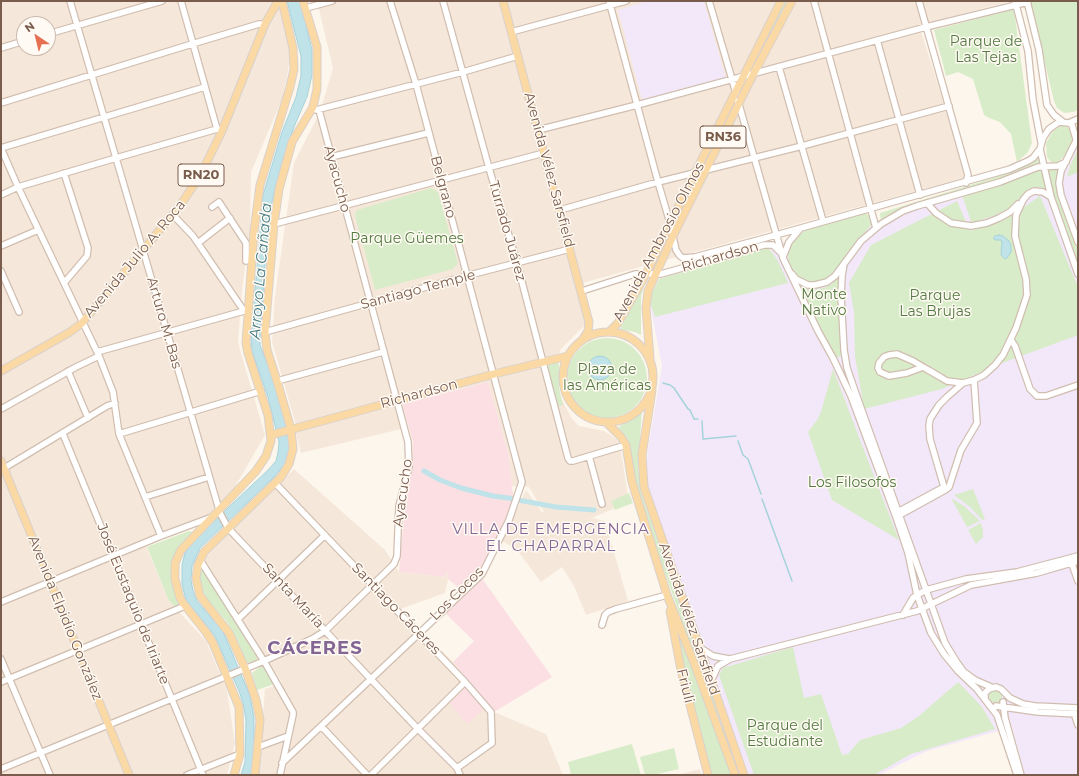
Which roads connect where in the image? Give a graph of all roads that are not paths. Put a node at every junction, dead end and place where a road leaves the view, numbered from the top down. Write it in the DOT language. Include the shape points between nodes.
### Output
graph roads {
  1 [pos="70,1"];
  2 [pos="162,1"];
  3 [pos="181,1"];
  4 [pos="278,1"];
  5 [pos="282,1"];
  6 [pos="332,1"];
  7 [pos="390,1"];
  8 [pos="443,1"];
  9 [pos="503,1"];
  10 [pos="626,1"];
  11 [pos="709,1"];
  12 [pos="781,1"];
  13 [pos="792,1"];
  14 [pos="814,1"];
  15 [pos="919,1"];
  16 [pos="1028,1"];
  17 [pos="609,3"];
  18 [pos="1016,3"];
  19 [pos="304,5"];
  20 [pos="265,24"];
  21 [pos="77,25"];
  22 [pos="926,27"];
  23 [pos="56,32"];
  24 [pos="511,32"];
  25 [pos="878,40"];
  26 [pos="16,43"];
  27 [pos="192,44"];
  28 [pos="1,48"];
  29 [pos="828,54"];
  30 [pos="518,56"];
  31 [pos="779,66"];
  32 [pos="463,72"];
  33 [pos="754,73"];
  34 [pos="92,75"];
  35 [pos="744,76"];
  36 [pos="732,79"];
  37 [pos="416,84"];
  38 [pos="205,87"];
  39 [pos="736,94"];
  40 [pos="1,103"];
  41 [pos="636,105"];
  42 [pos="739,106"];
  43 [pos="949,106"];
  44 [pos="319,110"];
  45 [pos="310,112"];
  46 [pos="105,116"];
  47 [pos="1078,119"];
  48 [pos="899,120"];
  49 [pos="1066,122"];
  50 [pos="219,130"];
  51 [pos="538,130"];
  52 [pos="428,133"];
  53 [pos="851,133"];
  54 [pos="1077,138"];
  55 [pos="802,146"];
  56 [pos="1040,146"];
  57 [pos="1,148"];
  58 [pos="544,153"];
  59 [pos="331,157"];
  60 [pos="116,158"];
  61 [pos="755,158"];
  62 [pos="1066,162"];
  63 [pos="1047,165"];
  64 [pos="489,168"];
  65 [pos="706,170"];
  66 [pos="64,173"];
  67 [pos="696,173"];
  68 [pos="441,180"];
  69 [pos="658,182"];
  70 [pos="966,182"];
  71 [pos="18,187"];
  72 [pos="1,194"];
  73 [pos="920,195"];
  74 [pos="1051,197"];
  75 [pos="1023,200"];
  76 [pos="927,203"];
  77 [pos="345,206"];
  78 [pos="212,207"];
  79 [pos="871,209"];
  80 [pos="560,210"];
  81 [pos="173,215"];
  82 [pos="230,218"];
  83 [pos="823,222"];
  84 [pos="670,223"];
  85 [pos="274,224"];
  86 [pos="801,228"];
  87 [pos="876,228"];
  88 [pos="38,230"];
  89 [pos="776,235"];
  90 [pos="673,236"];
  91 [pos="1078,242"];
  92 [pos="198,243"];
  93 [pos="1,246"];
  94 [pos="570,249"];
  95 [pos="143,250"];
  96 [pos="783,258"];
  97 [pos="246,261"];
  98 [pos="517,263"];
  99 [pos="844,264"];
  100 [pos="1,271"];
  101 [pos="789,272"];
  102 [pos="646,274"];
  103 [pos="655,274"];
  104 [pos="1078,274"];
  105 [pos="466,276"];
  106 [pos="64,283"];
  107 [pos="582,291"];
  108 [pos="371,303"];
  109 [pos="247,311"];
  110 [pos="19,312"];
  111 [pos="82,323"];
  112 [pos="610,331"];
  113 [pos="168,332"];
  114 [pos="266,332"];
  115 [pos="583,339"];
  116 [pos="1011,340"];
  117 [pos="383,352"];
  118 [pos="98,354"];
  119 [pos="568,356"];
  120 [pos="650,358"];
  121 [pos="845,359"];
  122 [pos="542,363"];
  123 [pos="835,363"];
  124 [pos="923,367"];
  125 [pos="1,371"];
  126 [pos="68,371"];
  127 [pos="494,374"];
  128 [pos="974,380"];
  129 [pos="278,381"];
  130 [pos="963,383"];
  131 [pos="1078,385"];
  132 [pos="652,390"];
  133 [pos="261,391"];
  134 [pos="396,400"];
  135 [pos="115,403"];
  136 [pos="1,409"];
  137 [pos="190,412"];
  138 [pos="88,418"];
  139 [pos="606,422"];
  140 [pos="289,430"];
  141 [pos="63,434"];
  142 [pos="119,434"];
  143 [pos="274,434"];
  144 [pos="626,445"];
  145 [pos="589,456"];
  146 [pos="1,461"];
  147 [pos="2,469"];
  148 [pos="209,477"];
  149 [pos="275,483"];
  150 [pos="945,488"];
  151 [pos="145,497"];
  152 [pos="602,504"];
  153 [pos="219,512"];
  154 [pos="897,514"];
  155 [pos="212,517"];
  156 [pos="226,525"];
  157 [pos="325,535"];
  158 [pos="161,536"];
  159 [pos="113,556"];
  160 [pos="1078,556"];
  161 [pos="200,560"];
  162 [pos="1075,563"];
  163 [pos="278,580"];
  164 [pos="50,581"];
  165 [pos="1078,581"];
  166 [pos="373,585"];
  167 [pos="926,590"];
  168 [pos="667,595"];
  169 [pos="917,595"];
  170 [pos="1,602"];
  171 [pos="931,605"];
  172 [pos="185,606"];
  173 [pos="922,610"];
  174 [pos="903,615"];
  175 [pos="238,619"];
  176 [pos="141,624"];
  177 [pos="602,625"];
  178 [pos="325,631"];
  179 [pos="418,633"];
  180 [pos="698,646"];
  181 [pos="78,650"];
  182 [pos="1,659"];
  183 [pos="730,659"];
  184 [pos="264,661"];
  185 [pos="244,668"];
  186 [pos="229,675"];
  187 [pos="9,679"];
  188 [pos="370,679"];
  189 [pos="711,681"];
  190 [pos="1,682"];
  191 [pos="465,682"];
  192 [pos="991,687"];
  193 [pos="1004,693"];
  194 [pos="171,699"];
  195 [pos="985,699"];
  196 [pos="1003,705"];
  197 [pos="993,706"];
  198 [pos="1076,711"];
  199 [pos="109,724"];
  200 [pos="1078,725"];
  201 [pos="321,726"];
  202 [pos="418,729"];
  203 [pos="288,736"];
  204 [pos="258,747"];
  205 [pos="40,753"];
  206 [pos="240,754"];
  207 [pos="282,763"];
  208 [pos="457,768"];
  209 [pos="1,769"];
  210 [pos="202,772"];
  211 [pos="50,775"];
  212 [pos="130,775"];
  213 [pos="188,775"];
  214 [pos="234,775"];
  215 [pos="255,775"];
  216 [pos="280,775"];
  217 [pos="367,775"];
  218 [pos="371,775"];
  219 [pos="460,775"];
  220 [pos="708,775"];
  221 [pos="735,775"];
  222 [pos="744,775"];
  223 [pos="1017,775"];
  224 [pos="1021,775"];
  1 -- 21 [label="street, Arturo M. Bas"];
  2 -- 21 [label="street"];
  3 -- 27 [label="street"];
  4 -- 20 [label="main road, Avenida Julio A. Roca / RN20"];
  5 -- 109 [label="main road" via="293,48 294,68 260,184"];
  6 -- 19 [label="street"];
  7 -- 37 [label="street, Belgrano"];
  8 -- 32 [label="street, Turrado Juárez"];
  9 -- 24 [label="main road, Avenida Vélez Sarsfield"];
  10 -- 17 [label="street"];
  11 -- 36 [label="street"];
  12 -- 35 [label="main road, Avenida Ambrosio Olmos / RN36"];
  13 -- 33 [label="main road, Avenida Ambrosio Olmos / RN36"];
  14 -- 29 [label="street"];
  15 -- 22 [label="street"];
  16 -- 18 [label="street"];
  16 -- 49 [label="street" via="1039,50 1047,105 1054,115"];
  17 -- 24 [label="street"];
  17 -- 41 [label="street"];
  18 -- 22 [label="street"];
  18 -- 56 [label="street" via="1028,51"];
  19 -- 45 [label="main road" via="317,52 316,100"];
  20 -- 27 [label="street"];
  20 -- 50 [label="main road, Avenida Julio A. Roca / RN20"];
  21 -- 23 [label="street"];
  21 -- 34 [label="street, Arturo M. Bas"];
  22 -- 25 [label="street"];
  22 -- 43 [label="street"];
  24 -- 30 [label="main road, Avenida Vélez Sarsfield"];
  25 -- 29 [label="street"];
  25 -- 48 [label="street"];
  26 -- 28 [label="street"];
  27 -- 34 [label="street"];
  27 -- 38 [label="street"];
  29 -- 31 [label="street"];
  29 -- 53 [label="street"];
  30 -- 32 [label="street"];
  30 -- 51 [label="main road, Avenida Vélez Sarsfield"];
  31 -- 33 [label="street"];
  31 -- 55 [label="street"];
  32 -- 37 [label="street"];
  32 -- 64 [label="street, Turrado Juárez"];
  33 -- 35 [label="street"];
  33 -- 42 [label="main road, Avenida Ambrosio Olmos / RN36"];
  34 -- 40 [label="street"];
  34 -- 46 [label="street, Arturo M. Bas"];
  35 -- 36 [label="street"];
  35 -- 39 [label="main road, Avenida Ambrosio Olmos / RN36"];
  36 -- 39 [label="street"];
  36 -- 41 [label="street"];
  37 -- 44 [label="street"];
  37 -- 52 [label="street, Belgrano"];
  38 -- 46 [label="street"];
  38 -- 50 [label="street"];
  39 -- 42 [label="street"];
  39 -- 67 [label="main road, Avenida Ambrosio Olmos / RN36"];
  41 -- 51 [label="street"];
  41 -- 69 [label="street"];
  42 -- 61 [label="street"];
  42 -- 65 [label="main road, Avenida Ambrosio Olmos / RN36"];
  43 -- 48 [label="street"];
  43 -- 70 [label="street" via="968,175"];
  44 -- 45 [label="street"];
  44 -- 59 [label="street, Ayacucho"];
  45 -- 85 [label="main road" via="290,148 279,189"];
  46 -- 57 [label="street"];
  46 -- 60 [label="street, Arturo M. Bas"];
  47 -- 49 [label="street"];
  48 -- 53 [label="street"];
  48 -- 73 [label="street"];
  49 -- 54 [label="street" via="1074,130"];
  49 -- 56 [label="street" via="1055,124 1048,129"];
  50 -- 60 [label="street"];
  50 -- 81 [label="main road, Avenida Julio A. Roca / RN20" via="195,184"];
  51 -- 58 [label="main road, Avenida Vélez Sarsfield"];
  52 -- 59 [label="street"];
  52 -- 68 [label="street, Belgrano"];
  53 -- 55 [label="street"];
  53 -- 79 [label="street"];
  54 -- 62 [label="street"];
  55 -- 61 [label="street"];
  55 -- 83 [label="street"];
  56 -- 63 [label="street"];
  56 -- 70 [label="street" via="1028,162"];
  57 -- 71 [label="street"];
  58 -- 64 [label="street"];
  58 -- 80 [label="main road, Avenida Vélez Sarsfield"];
  59 -- 77 [label="street, Ayacucho"];
  60 -- 66 [label="street"];
  60 -- 95 [label="street, Arturo M. Bas"];
  61 -- 65 [label="street"];
  61 -- 89 [label="street"];
  62 -- 63 [label="street" via="1058,166"];
  62 -- 91 [label="street" via="1060,176 1060,188"];
  63 -- 74 [label="street"];
  63 -- 76 [label="street" via="1000,182"];
  64 -- 68 [label="street"];
  64 -- 98 [label="street, Turrado Juárez"];
  65 -- 67 [label="street"];
  65 -- 90 [label="main road, Avenida Ambrosio Olmos / RN36"];
  66 -- 71 [label="street"];
  66 -- 106 [label="street" via="88,248 87,256"];
  67 -- 69 [label="street"];
  67 -- 84 [label="main road, Avenida Ambrosio Olmos / RN36"];
  68 -- 77 [label="street"];
  68 -- 105 [label="street, Belgrano"];
  69 -- 80 [label="street"];
  69 -- 84 [label="street"];
  70 -- 73 [label="street"];
  71 -- 72 [label="street"];
  71 -- 88 [label="street"];
  73 -- 79 [label="street"];
  74 -- 75 [label="street" via="1043,192 1034,191"];
  74 -- 104 [label="street"];
  75 -- 76 [label="street" via="1005,215 987,223 971,226 951,223 936,214"];
  75 -- 116 [label="street" via="1016,214 1015,236 1026,279 1026,295"];
  76 -- 87 [label="street" via="903,211"];
  77 -- 85 [label="street"];
  77 -- 108 [label="street, Ayacucho"];
  78 -- 82 [label="street" via="219,202"];
  79 -- 83 [label="street"];
  79 -- 87 [label="street"];
  80 -- 94 [label="main road, Avenida Vélez Sarsfield"];
  81 -- 92 [label="street"];
  81 -- 95 [label="main road, Avenida Julio A. Roca / RN20"];
  82 -- 92 [label="street"];
  82 -- 97 [label="street" via="246,243"];
  83 -- 86 [label="street"];
  84 -- 90 [label="street"];
  84 -- 102 [label="main road, Avenida Ambrosio Olmos / RN36"];
  85 -- 114 [label="main road"];
  86 -- 89 [label="street"];
  86 -- 96 [label="street" via="789,242"];
  87 -- 99 [label="street"];
  88 -- 93 [label="street"];
  88 -- 106 [label="street"];
  89 -- 90 [label="street, Richardson" via="688,258 683,258 677,253"];
  89 -- 96 [label="street"];
  90 -- 103 [label="main road, Avenida Ambrosio Olmos / RN36"];
  92 -- 109 [label="street"];
  94 -- 98 [label="street, Santiago Temple"];
  94 -- 107 [label="main road, Avenida Vélez Sarsfield"];
  95 -- 111 [label="main road, Avenida Julio A. Roca / RN20"];
  95 -- 113 [label="street, Arturo M. Bas"];
  96 -- 101 [label="street"];
  96 -- 103 [label="street, Richardson" via="776,247 764,244"];
  98 -- 105 [label="street, Santiago Temple"];
  98 -- 122 [label="street, Turrado Juárez"];
  99 -- 101 [label="street" via="832,279 822,284 802,283"];
  99 -- 121 [label="street" via="842,301"];
  100 -- 110 [label="street"];
  101 -- 123 [label="street"];
  102 -- 103 [label="street, Richardson"];
  102 -- 107 [label="street, Richardson" via="635,274"];
  102 -- 112 [label="main road, Avenida Ambrosio Olmos / RN36" via="618,323"];
  103 -- 120 [label="main road, Avenida Ambrosio Olmos / RN36" via="646,301"];
  105 -- 108 [label="street, Santiago Temple"];
  105 -- 127 [label="street, Belgrano"];
  106 -- 111 [label="street"];
  107 -- 115 [label="main road, Avenida Vélez Sarsfield" via="589,322 588,331"];
  108 -- 114 [label="street, Santiago Temple"];
  108 -- 117 [label="street, Ayacucho"];
  109 -- 113 [label="street"];
  109 -- 133 [label="main road" via="246,343"];
  111 -- 118 [label="street"];
  111 -- 125 [label="main road, Avenida Julio A. Roca / RN20"];
  112 -- 115 [label="main road, RN36"];
  112 -- 120 [label="main road, RN36" via="632,337"];
  113 -- 118 [label="street"];
  113 -- 137 [label="street, Arturo M. Bas"];
  114 -- 129 [label="main road" via="267,350"];
  115 -- 119 [label="main road, RN36"];
  116 -- 128 [label="street" via="995,365"];
  116 -- 131 [label="street" via="1030,389 1037,396 1046,396"];
  117 -- 129 [label="street"];
  117 -- 134 [label="street, Ayacucho"];
  118 -- 126 [label="street"];
  118 -- 135 [label="street"];
  119 -- 122 [label="main road, Richardson"];
  119 -- 139 [label="main road, RN36" via="563,372 563,383 570,402 586,416"];
  120 -- 132 [label="main road, RN36" via="654,380"];
  121 -- 123 [label="street"];
  121 -- 154 [label="street"];
  122 -- 127 [label="main road, Richardson"];
  122 -- 145 [label="street, Turrado Juárez" via="570,461"];
  123 -- 154 [label="street" via="851,396"];
  124 -- 124 [label="street" via="893,354 881,360 878,368 888,376"];
  124 -- 130 [label="street" via="947,381"];
  126 -- 136 [label="street"];
  126 -- 138 [label="street"];
  127 -- 134 [label="main road, Richardson"];
  127 -- 179 [label="street, Los Cocos" via="522,477 521,488 509,520 482,574"];
  128 -- 130 [label="street"];
  128 -- 150 [label="street" via="977,423 961,450 950,483"];
  129 -- 140 [label="main road"];
  130 -- 150 [label="street" via="933,412 929,426 930,439"];
  132 -- 139 [label="main road, RN36" via="647,401 632,415 618,421"];
  132 -- 180 [label="main road, Avenida Vélez Sarsfield / RN36" via="642,455 644,487"];
  133 -- 137 [label="street"];
  133 -- 143 [label="main road"];
  134 -- 140 [label="main road, Richardson"];
  134 -- 166 [label="street, Ayacucho" via="408,442 408,467 399,506 396,560"];
  135 -- 138 [label="street"];
  135 -- 142 [label="street"];
  137 -- 142 [label="street"];
  137 -- 148 [label="street, Arturo M. Bas"];
  138 -- 141 [label="street"];
  139 -- 144 [label="main road, Avenida Vélez Sarsfield / RN36"];
  140 -- 143 [label="main road, Richardson"];
  140 -- 149 [label="main road" via="293,442 292,456 286,470"];
  141 -- 147 [label="street"];
  141 -- 159 [label="street, José Eustaquio de Iriarte"];
  142 -- 151 [label="street"];
  143 -- 153 [label="main road" via="262,463"];
  144 -- 145 [label="street"];
  144 -- 168 [label="main road, Avenida Vélez Sarsfield / RN36" via="632,482"];
  145 -- 152 [label="street"];
  146 -- 147 [label="main road, Avenida Elpidio González"];
  147 -- 164 [label="main road, Avenida Elpidio González"];
  148 -- 151 [label="street"];
  148 -- 153 [label="street, Arturo M. Bas"];
  149 -- 156 [label="main road"];
  149 -- 157 [label="street, Santiago Cáceres"];
  150 -- 154 [label="street"];
  151 -- 158 [label="street"];
  153 -- 155 [label="main road"];
  153 -- 156 [label="street, Arturo M. Bas"];
  154 -- 167 [label="street"];
  154 -- 169 [label="street"];
  155 -- 158 [label="street"];
  155 -- 172 [label="main road" via="181,550 175,563 176,584"];
  156 -- 161 [label="main road"];
  156 -- 163 [label="street, Santa María"];
  157 -- 163 [label="street"];
  157 -- 166 [label="street, Santiago Cáceres"];
  158 -- 159 [label="street"];
  159 -- 164 [label="street"];
  159 -- 176 [label="street, José Eustaquio de Iriarte"];
  160 -- 167 [label="street" via="1017,572 966,579"];
  161 -- 175 [label="street"];
  161 -- 185 [label="main road" via="196,578 200,596 229,633"];
  162 -- 165 [label="street"];
  162 -- 171 [label="street" via="971,586"];
  163 -- 175 [label="street"];
  163 -- 178 [label="street, Santa María"];
  164 -- 170 [label="street"];
  164 -- 181 [label="main road, Avenida Elpidio González"];
  166 -- 178 [label="street, Ayacucho"];
  166 -- 179 [label="street, Santiago Cáceres"];
  167 -- 169 [label="street"];
  167 -- 171 [label="street"];
  168 -- 177 [label="street" via="608,612"];
  168 -- 220 [label="main road, Friuli" via="681,670"];
  168 -- 221 [label="main road, Avenida Vélez Sarsfield / RN36"];
  169 -- 173 [label="street"];
  169 -- 174 [label="street"];
  171 -- 173 [label="street"];
  171 -- 192 [label="street" via="945,643 956,662 969,676"];
  172 -- 176 [label="street"];
  172 -- 186 [label="main road" via="210,637"];
  173 -- 174 [label="street"];
  173 -- 195 [label="street" via="944,654"];
  174 -- 183 [label="street"];
  175 -- 184 [label="street"];
  176 -- 181 [label="street"];
  176 -- 194 [label="street, José Eustaquio de Iriarte"];
  178 -- 184 [label="street, Ayacucho"];
  178 -- 188 [label="street, Santa María"];
  179 -- 188 [label="street, Los Cocos"];
  179 -- 191 [label="street, Santiago Cáceres"];
  180 -- 183 [label="street" via="713,656"];
  180 -- 189 [label="main road, Avenida Vélez Sarsfield / RN36"];
  181 -- 187 [label="street"];
  181 -- 199 [label="main road, Avenida Elpidio González"];
  182 -- 187 [label="street"];
  183 -- 189 [label="street" via="718,666"];
  184 -- 185 [label="street, Ayacucho"];
  184 -- 203 [label="street" via="293,712"];
  185 -- 186 [label="street, Ayacucho"];
  185 -- 204 [label="main road" via="260,715"];
  186 -- 194 [label="street, Ayacucho"];
  186 -- 206 [label="main road" via="240,712"];
  187 -- 190 [label="street"];
  187 -- 205 [label="street"];
  188 -- 201 [label="street, Los Cocos"];
  188 -- 202 [label="street, Santa María"];
  189 -- 222 [label="main road, Avenida Vélez Sarsfield / RN36"];
  191 -- 202 [label="street"];
  191 -- 208 [label="street, Santiago Cáceres" via="491,712 493,739 490,746"];
  192 -- 193 [label="street" via="999,687"];
  192 -- 195 [label="street" via="985,693"];
  193 -- 196 [label="street"];
  193 -- 198 [label="street" via="1016,701 1029,705"];
  194 -- 199 [label="street, Ayacucho"];
  194 -- 210 [label="street, José Eustaquio de Iriarte"];
  195 -- 197 [label="street"];
  196 -- 197 [label="street"];
  196 -- 198 [label="street" via="1038,712"];
  196 -- 224 [label="street"];
  197 -- 223 [label="street"];
  198 -- 200 [label="street"];
  199 -- 205 [label="street, Ayacucho"];
  199 -- 212 [label="main road, Avenida Elpidio González"];
  201 -- 207 [label="street, Los Cocos"];
  201 -- 217 [label="street"];
  202 -- 208 [label="street, Santa María"];
  202 -- 218 [label="street"];
  203 -- 204 [label="street"];
  203 -- 207 [label="street"];
  204 -- 215 [label="main road"];
  205 -- 209 [label="street, Ayacucho"];
  205 -- 211 [label="street"];
  206 -- 210 [label="street"];
  206 -- 214 [label="main road"];
  207 -- 216 [label="street"];
  208 -- 219 [label="street"];
  210 -- 213 [label="street"];
}
